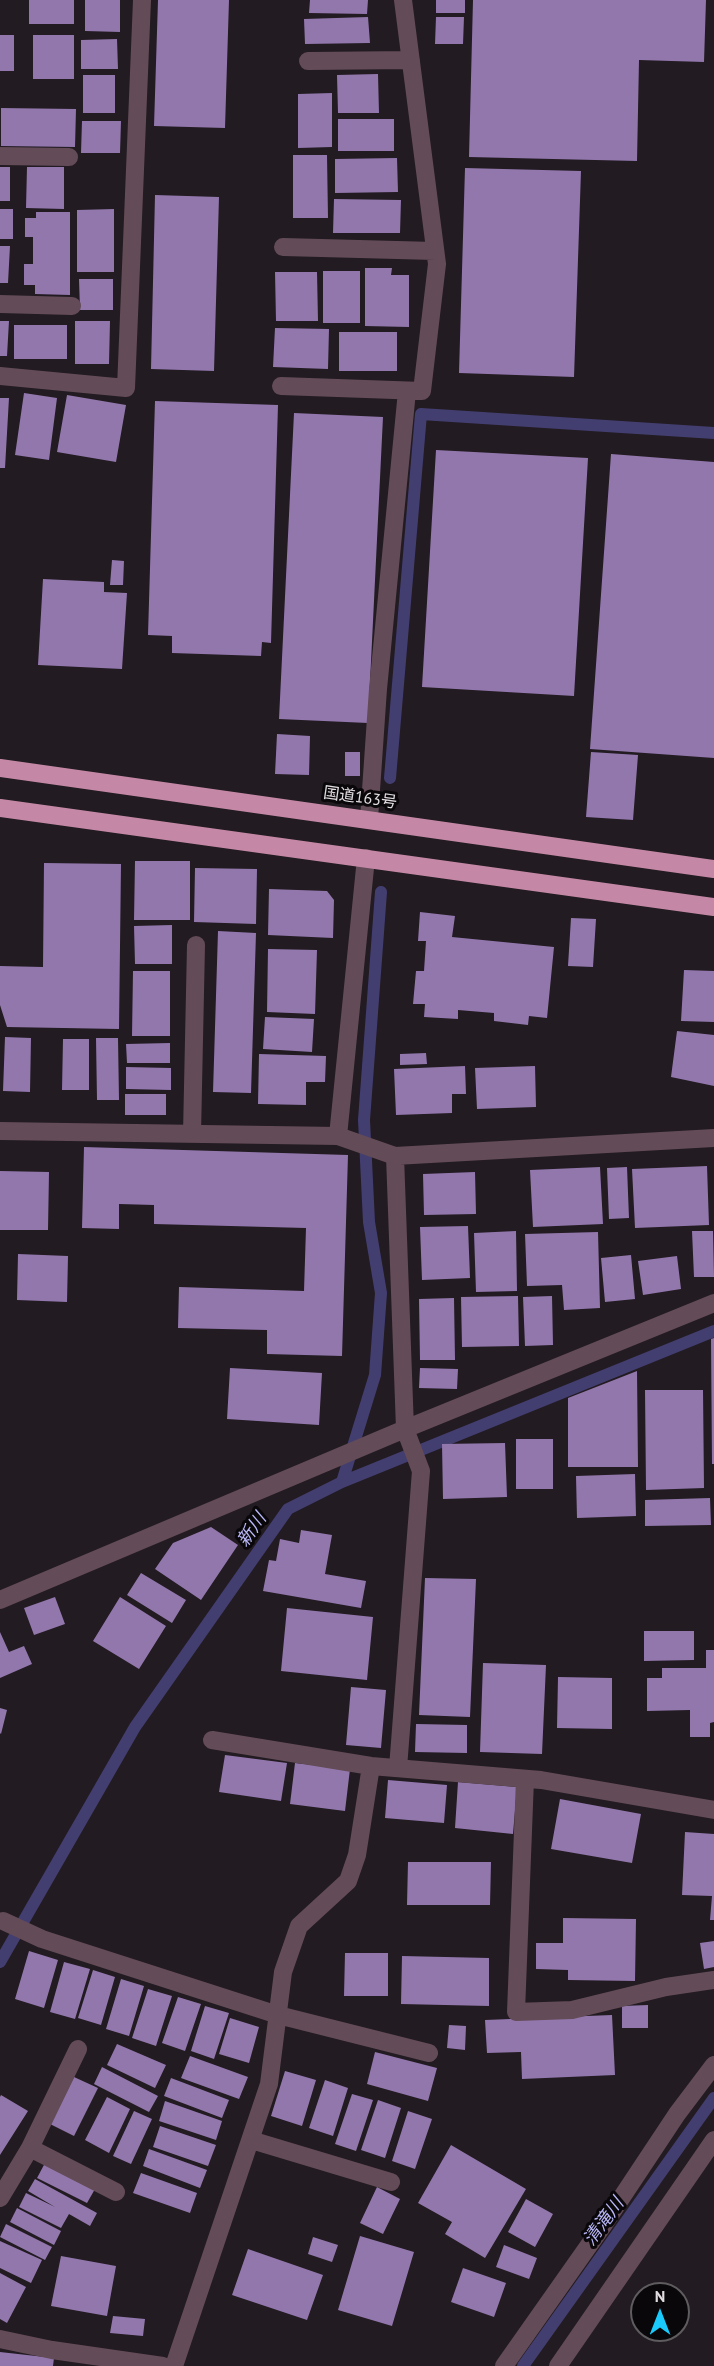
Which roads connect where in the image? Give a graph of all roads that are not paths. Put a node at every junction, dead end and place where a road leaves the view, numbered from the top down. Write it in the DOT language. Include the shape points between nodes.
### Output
graph roads {
  1 [pos="142,0"];
  2 [pos="403,0"];
  3 [pos="411,60"];
  4 [pos="308,61"];
  5 [pos="0,156"];
  6 [pos="69,157"];
  7 [pos="283,247"];
  8 [pos="435,251"];
  9 [pos="0,304"];
  10 [pos="72,306"];
  11 [pos="0,376"];
  12 [pos="281,387"];
  13 [pos="407,391"];
  14 [pos="0,768"];
  15 [pos="0,808"];
  16 [pos="369,819"];
  17 [pos="366,858"];
  18 [pos="714,868"];
  19 [pos="714,907"];
  20 [pos="195,945"];
  21 [pos="0,1131"];
  22 [pos="192,1134"];
  23 [pos="338,1136"];
  24 [pos="714,1138"];
  25 [pos="395,1156"];
  26 [pos="714,1303"];
  27 [pos="405,1429"];
  28 [pos="0,1600"];
  29 [pos="212,1740"];
  30 [pos="371,1766"];
  31 [pos="398,1768"];
  32 [pos="525,1779"];
  33 [pos="714,1810"];
  34 [pos="3,1921"];
  35 [pos="714,1980"];
  36 [pos="278,2015"];
  37 [pos="78,2049"];
  38 [pos="429,2053"];
  39 [pos="714,2065"];
  40 [pos="251,2140"];
  41 [pos="714,2140"];
  42 [pos="30,2148"];
  43 [pos="391,2182"];
  44 [pos="116,2192"];
  45 [pos="0,2198"];
  46 [pos="0,2339"];
  47 [pos="164,2366"];
  48 [pos="174,2366"];
  49 [pos="504,2366"];
  50 [pos="558,2366"];
  1 -- 11 [label="street" via="126,388"];
  2 -- 3 [label="street"];
  3 -- 4 [label="street"];
  3 -- 8 [label="street"];
  5 -- 6 [label="street"];
  7 -- 8 [label="street"];
  8 -- 13 [label="street" via="437,264 422,391"];
  9 -- 10 [label="street"];
  12 -- 13 [label="street"];
  13 -- 16 [label="street"];
  14 -- 16 [label="highway, 国道163号"];
  15 -- 17 [label="highway"];
  16 -- 18 [label="highway, 国道163号"];
  17 -- 19 [label="highway"];
  17 -- 23 [label="street"];
  20 -- 22 [label="street"];
  21 -- 22 [label="street"];
  22 -- 23 [label="street"];
  23 -- 25 [label="street"];
  24 -- 25 [label="street"];
  25 -- 27 [label="street"];
  26 -- 27 [label="street"];
  27 -- 28 [label="street"];
  27 -- 31 [label="street" via="421,1471"];
  29 -- 30 [label="street"];
  30 -- 31 [label="street"];
  30 -- 36 [label="street" via="357,1855 348,1881 298,1926 283,1972"];
  31 -- 32 [label="street"];
  32 -- 33 [label="street"];
  32 -- 35 [label="street" via="516,2012 572,2010 666,1987"];
  34 -- 36 [label="street" via="42,1939"];
  36 -- 38 [label="street"];
  36 -- 40 [label="street" via="269,2084"];
  37 -- 42 [label="street"];
  39 -- 49 [label="street"];
  40 -- 43 [label="street"];
  40 -- 48 [label="street"];
  41 -- 50 [label="street"];
  42 -- 44 [label="street"];
  42 -- 45 [label="street"];
  46 -- 47 [label="street"];
}
